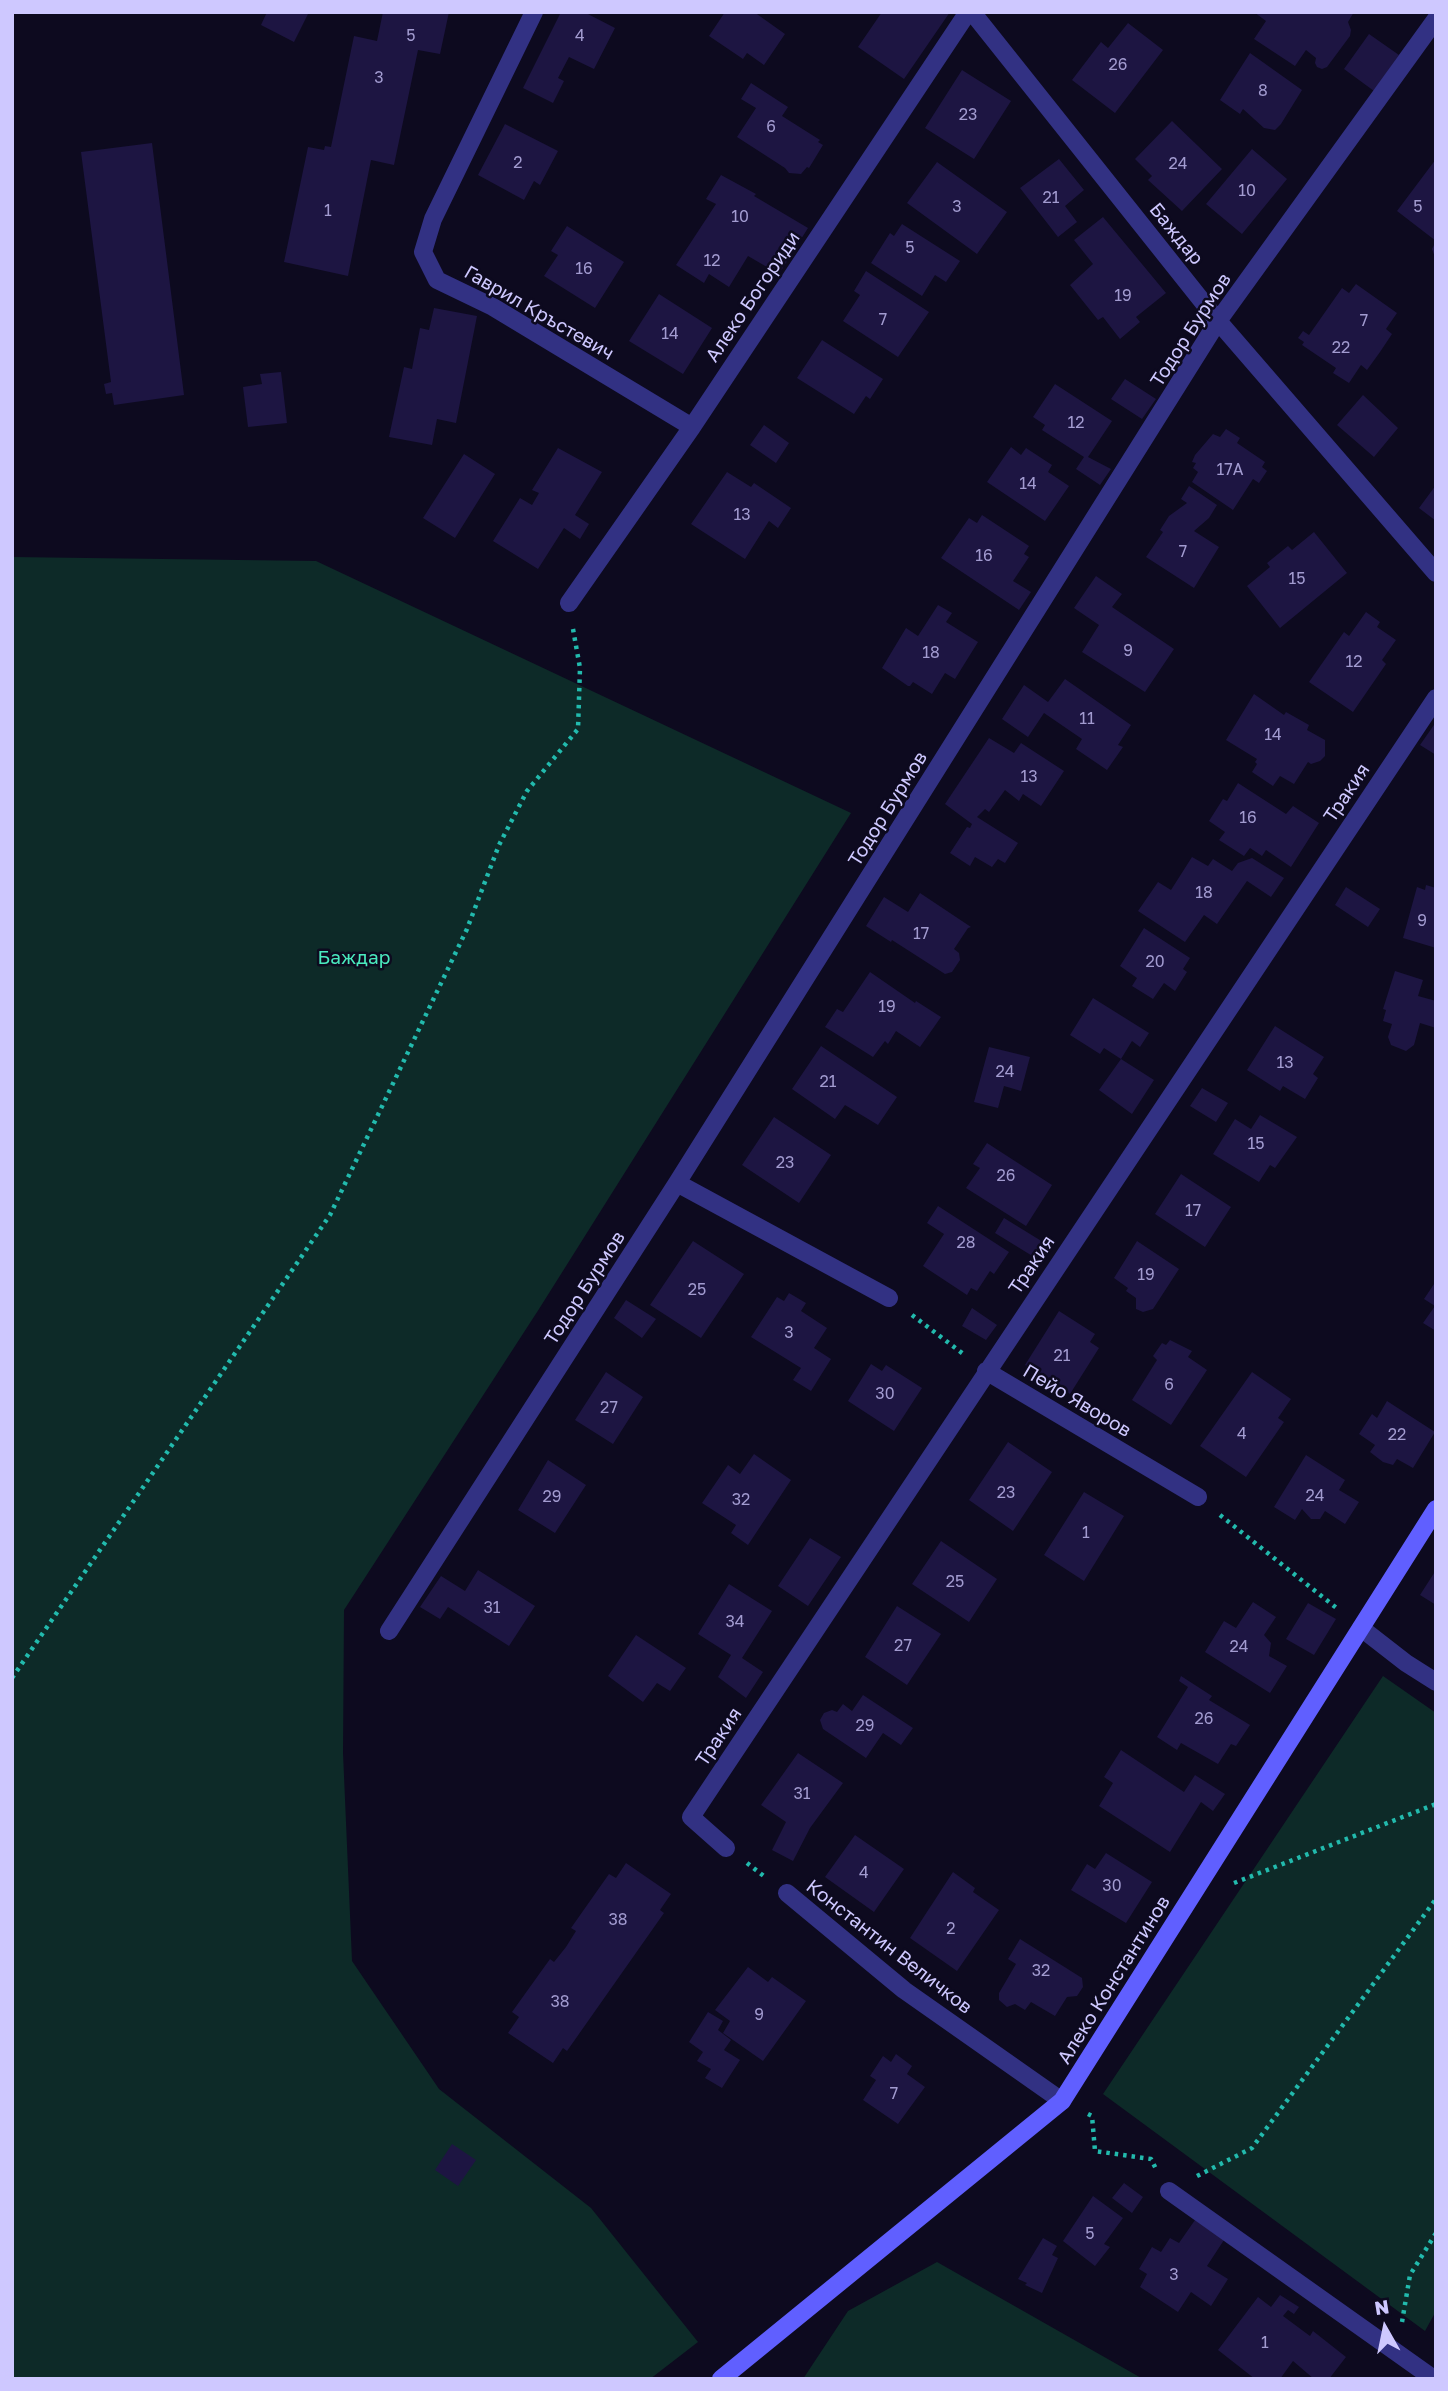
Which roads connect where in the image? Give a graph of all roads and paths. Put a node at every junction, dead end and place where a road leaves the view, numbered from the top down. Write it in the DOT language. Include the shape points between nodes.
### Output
graph roads {
  1 [pos="534,12"];
  2 [pos="970,12"];
  3 [pos="1436,19"];
  4 [pos="1218,321"];
  5 [pos="692,427"];
  6 [pos="1436,573"];
  7 [pos="569,603"];
  8 [pos="1436,698"];
  9 [pos="677,1183"];
  10 [pos="889,1298"];
  11 [pos="986,1371"];
  12 [pos="1198,1497"];
  13 [pos="1436,1509"];
  14 [pos="1361,1628"];
  15 [pos="389,1631"];
  16 [pos="12,1678"];
  17 [pos="1436,1682"];
  18 [pos="1436,1804"];
  19 [pos="726,1848"];
  20 [pos="787,1893"];
  21 [pos="1436,1899"];
  22 [pos="1189,1900"];
  23 [pos="1062,2101"];
  24 [pos="1169,2191"];
  25 [pos="1436,2232"];
  26 [pos="1397,2351"];
  27 [pos="721,2379"];
  28 [pos="1434,2379"];
  1 -- 5 [label="street, Гаврил Кръстевич" via="433,219 423,252 437,279 493,307"];
  2 -- 4 [label="street, Баждар"];
  2 -- 5 [label="street, Алеко Богориди"];
  3 -- 4 [label="street, Тодор Бурмов"];
  4 -- 6 [label="street, Баждар"];
  4 -- 9 [label="street, Тодор Бурмов"];
  5 -- 7 [label="street, Алеко Богориди"];
  7 -- 16 [label="path" via="580,668 578,729 527,791 505,834 467,929 330,1215"];
  8 -- 11 [label="street, Тракия"];
  9 -- 10 [label="street"];
  9 -- 15 [label="street, Тодор Бурмов"];
  10 -- 11 [label="path"];
  11 -- 12 [label="street, Пейо Яворов"];
  11 -- 19 [label="street, Тракия" via="691,1817"];
  12 -- 14 [label="path"];
  13 -- 14 [label="street, Алеко Константинов"];
  14 -- 17 [label="street"];
  14 -- 22 [label="street, Алеко Константинов"];
  18 -- 22 [label="path"];
  19 -- 20 [label="path, Константин Величков"];
  20 -- 23 [label="street, Константин Величков" via="904,1990"];
  21 -- 24 [label="path" via="1252,2148"];
  22 -- 23 [label="street, Алеко Константинов"];
  23 -- 24 [label="path" via="1092,2116 1095,2151 1151,2159"];
  23 -- 27 [label="street, Алеко Константинов"];
  24 -- 26 [label="street"];
  25 -- 26 [label="path" via="1410,2276"];
  26 -- 28 [label="street"];
}
